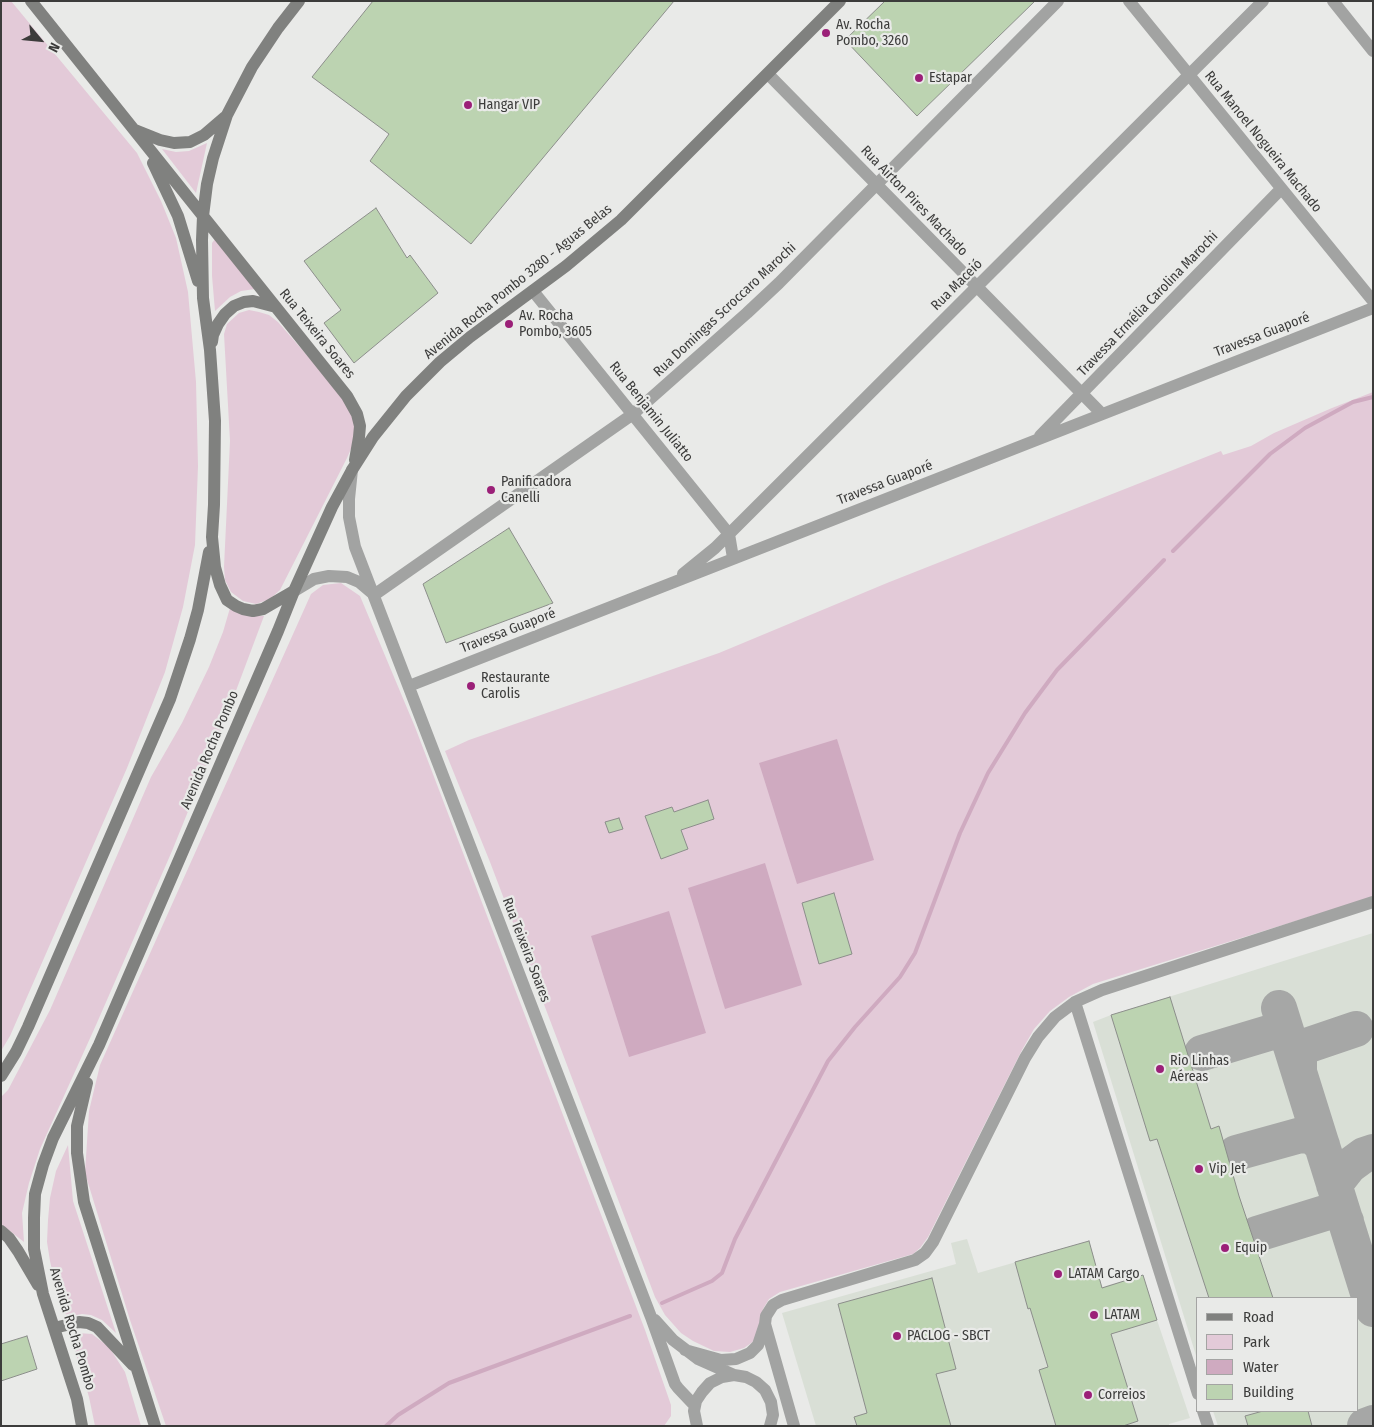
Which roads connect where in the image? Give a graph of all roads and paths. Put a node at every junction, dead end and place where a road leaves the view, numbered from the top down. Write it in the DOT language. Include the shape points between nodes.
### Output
graph roads {
  1 [pos="31,1"];
  2 [pos="299,1"];
  3 [pos="840,1"];
  4 [pos="1058,1"];
  5 [pos="1129,1"];
  6 [pos="1263,1"];
  7 [pos="1333,1"];
  8 [pos="1373,51"];
  9 [pos="768,74"];
  10 [pos="1189,75"];
  11 [pos="226,115"];
  12 [pos="134,130"];
  13 [pos="877,185"];
  14 [pos="1281,189"];
  15 [pos="203,216"];
  16 [pos="977,286"];
  17 [pos="533,291"];
  18 [pos="203,298"];
  19 [pos="1373,301"];
  20 [pos="276,307"];
  21 [pos="1373,308"];
  22 [pos="210,350"];
  23 [pos="1082,394"];
  24 [pos="633,414"];
  25 [pos="1102,414"];
  26 [pos="1036,440"];
  27 [pos="352,470"];
  28 [pos="729,534"];
  29 [pos="212,537"];
  30 [pos="715,548"];
  31 [pos="729,560"];
  32 [pos="668,585"];
  33 [pos="294,591"];
  34 [pos="374,594"];
  35 [pos="409,686"];
  36 [pos="1373,902"];
  37 [pos="1075,1002"];
  38 [pos="98,1045"];
  39 [pos="1,1076"];
  40 [pos="1,1231"];
  41 [pos="43,1294"];
  42 [pos="652,1317"];
  43 [pos="765,1324"];
  44 [pos="54,1328"];
  45 [pos="685,1350"];
  46 [pos="136,1368"];
  47 [pos="734,1375"];
  48 [pos="1196,1388"];
  49 [pos="765,1390"];
  50 [pos="695,1406"];
  51 [pos="1203,1412"];
  52 [pos="82,1426"];
  53 [pos="154,1426"];
  54 [pos="698,1426"];
  55 [pos="770,1426"];
  56 [pos="793,1426"];
  57 [pos="1208,1426"];
  1 -- 12 [label="main road, Rua Teixeira Soares"];
  2 -- 11 [label="main road" via="252,67"];
  3 -- 9 [label="main road, Avenida Rocha Pombo 3280 - Aguas Belas"];
  4 -- 13 [label="street, Rua Domingas Scroccaro Marochi"];
  5 -- 10 [label="street, Rua Manoel Nogueira Machado"];
  6 -- 10 [label="street, Rua Maceió"];
  7 -- 8 [label="street"];
  9 -- 13 [label="street, Rua Airton Pires Machado"];
  9 -- 17 [label="main road, Avenida Rocha Pombo 3280 - Aguas Belas" via="621,220"];
  10 -- 14 [label="street, Rua Manoel Nogueira Machado"];
  10 -- 16 [label="street, Rua Maceió"];
  11 -- 12 [label="main road" via="204,135 190,142 174,143"];
  11 -- 15 [label="main road" via="207,184"];
  12 -- 15 [label="main road, Rua Teixeira Soares"];
  12 -- 18 [label="main road, Rua Teixeira Soares" via="178,216"];
  13 -- 16 [label="street, Rua Airton Pires Machado"];
  13 -- 24 [label="street, Rua Domingas Scroccaro Marochi" via="773,290"];
  14 -- 19 [label="street, Rua Manoel Nogueira Machado"];
  14 -- 23 [label="street, Travessa Ermélia Carolina Marochi"];
  15 -- 18 [label="main road"];
  15 -- 20 [label="main road, Rua Teixeira Soares"];
  16 -- 23 [label="street, Rua Airton Pires Machado"];
  16 -- 28 [label="street, Rua Maceió"];
  17 -- 24 [label="street, Rua Benjamin Juliatto"];
  17 -- 27 [label="main road, Avenida Rocha Pombo 3280 - Aguas Belas" via="440,362 388,417"];
  18 -- 22 [label="main road"];
  20 -- 22 [label="main road" via="253,301 234,306 218,324"];
  20 -- 27 [label="main road, Rua Teixeira Soares" via="354,409 360,437"];
  21 -- 25 [label="street, Travessa Guaporé"];
  22 -- 29 [label="main road" via="215,420"];
  23 -- 25 [label="street, Rua Airton Pires Machado"];
  23 -- 26 [label="street, Travessa Ermélia Carolina Marochi"];
  24 -- 28 [label="street, Rua Benjamin Juliatto"];
  24 -- 34 [label="street, Rua Domingas Scroccaro Marochi"];
  25 -- 26 [label="street, Travessa Guaporé"];
  26 -- 31 [label="street, Travessa Guaporé"];
  27 -- 33 [label="main road, Avenida Rocha Pombo"];
  27 -- 34 [label="street, Rua Teixeira Soares" via="349,499 351,531"];
  28 -- 30 [label="street, Rua Maceió"];
  28 -- 31 [label="street, Rua Benjamin Juliatto"];
  29 -- 33 [label="main road" via="220,585 227,600 236,606 263,609"];
  29 -- 39 [label="main road" via="198,610 170,699 28,1027"];
  30 -- 31 [label="street" via="718,557"];
  30 -- 32 [label="street, Rua Maceió"];
  31 -- 32 [label="street, Travessa Guaporé"];
  32 -- 35 [label="street, Travessa Guaporé"];
  33 -- 34 [label="street" via="314,579 329,576 347,577"];
  33 -- 38 [label="main road, Avenida Rocha Pombo"];
  34 -- 35 [label="street, Rua Teixeira Soares"];
  35 -- 42 [label="street, Rua Teixeira Soares"];
  36 -- 37 [label="street" via="1102,990"];
  37 -- 43 [label="street" via="1055,1017 1025,1058 925,1253 915,1260 782,1300 773,1305"];
  37 -- 48 [label="street"];
  38 -- 41 [label="main road, Avenida Rocha Pombo" via="53,1138 35,1194 34,1249"];
  38 -- 46 [label="main road, Avenida Rocha Pombo" via="77,1126 80,1180 89,1222"];
  40 -- 41 [label="main road" via="18,1251"];
  41 -- 44 [label="main road, Avenida Rocha Pombo"];
  42 -- 45 [label="street, Rua Teixeira Soares"];
  42 -- 50 [label="street, Rua Teixeira Soares" via="675,1384"];
  43 -- 45 [label="street" via="758,1345 736,1359 721,1360"];
  43 -- 56 [label="street"];
  44 -- 46 [label="main road" via="79,1322 97,1327"];
  44 -- 52 [label="main road, Avenida Rocha Pombo" via="78,1399"];
  45 -- 47 [label="street, Rua Teixeira Soares"];
  46 -- 53 [label="main road, Avenida Rocha Pombo"];
  47 -- 49 [label="street, Rua Teixeira Soares" via="746,1377"];
  47 -- 50 [label="street" via="710,1383"];
  49 -- 55 [label="street" via="773,1415"];
  49 -- 56 [label="street"];
  50 -- 54 [label="street"];
  51 -- 57 [label="street"];
}
